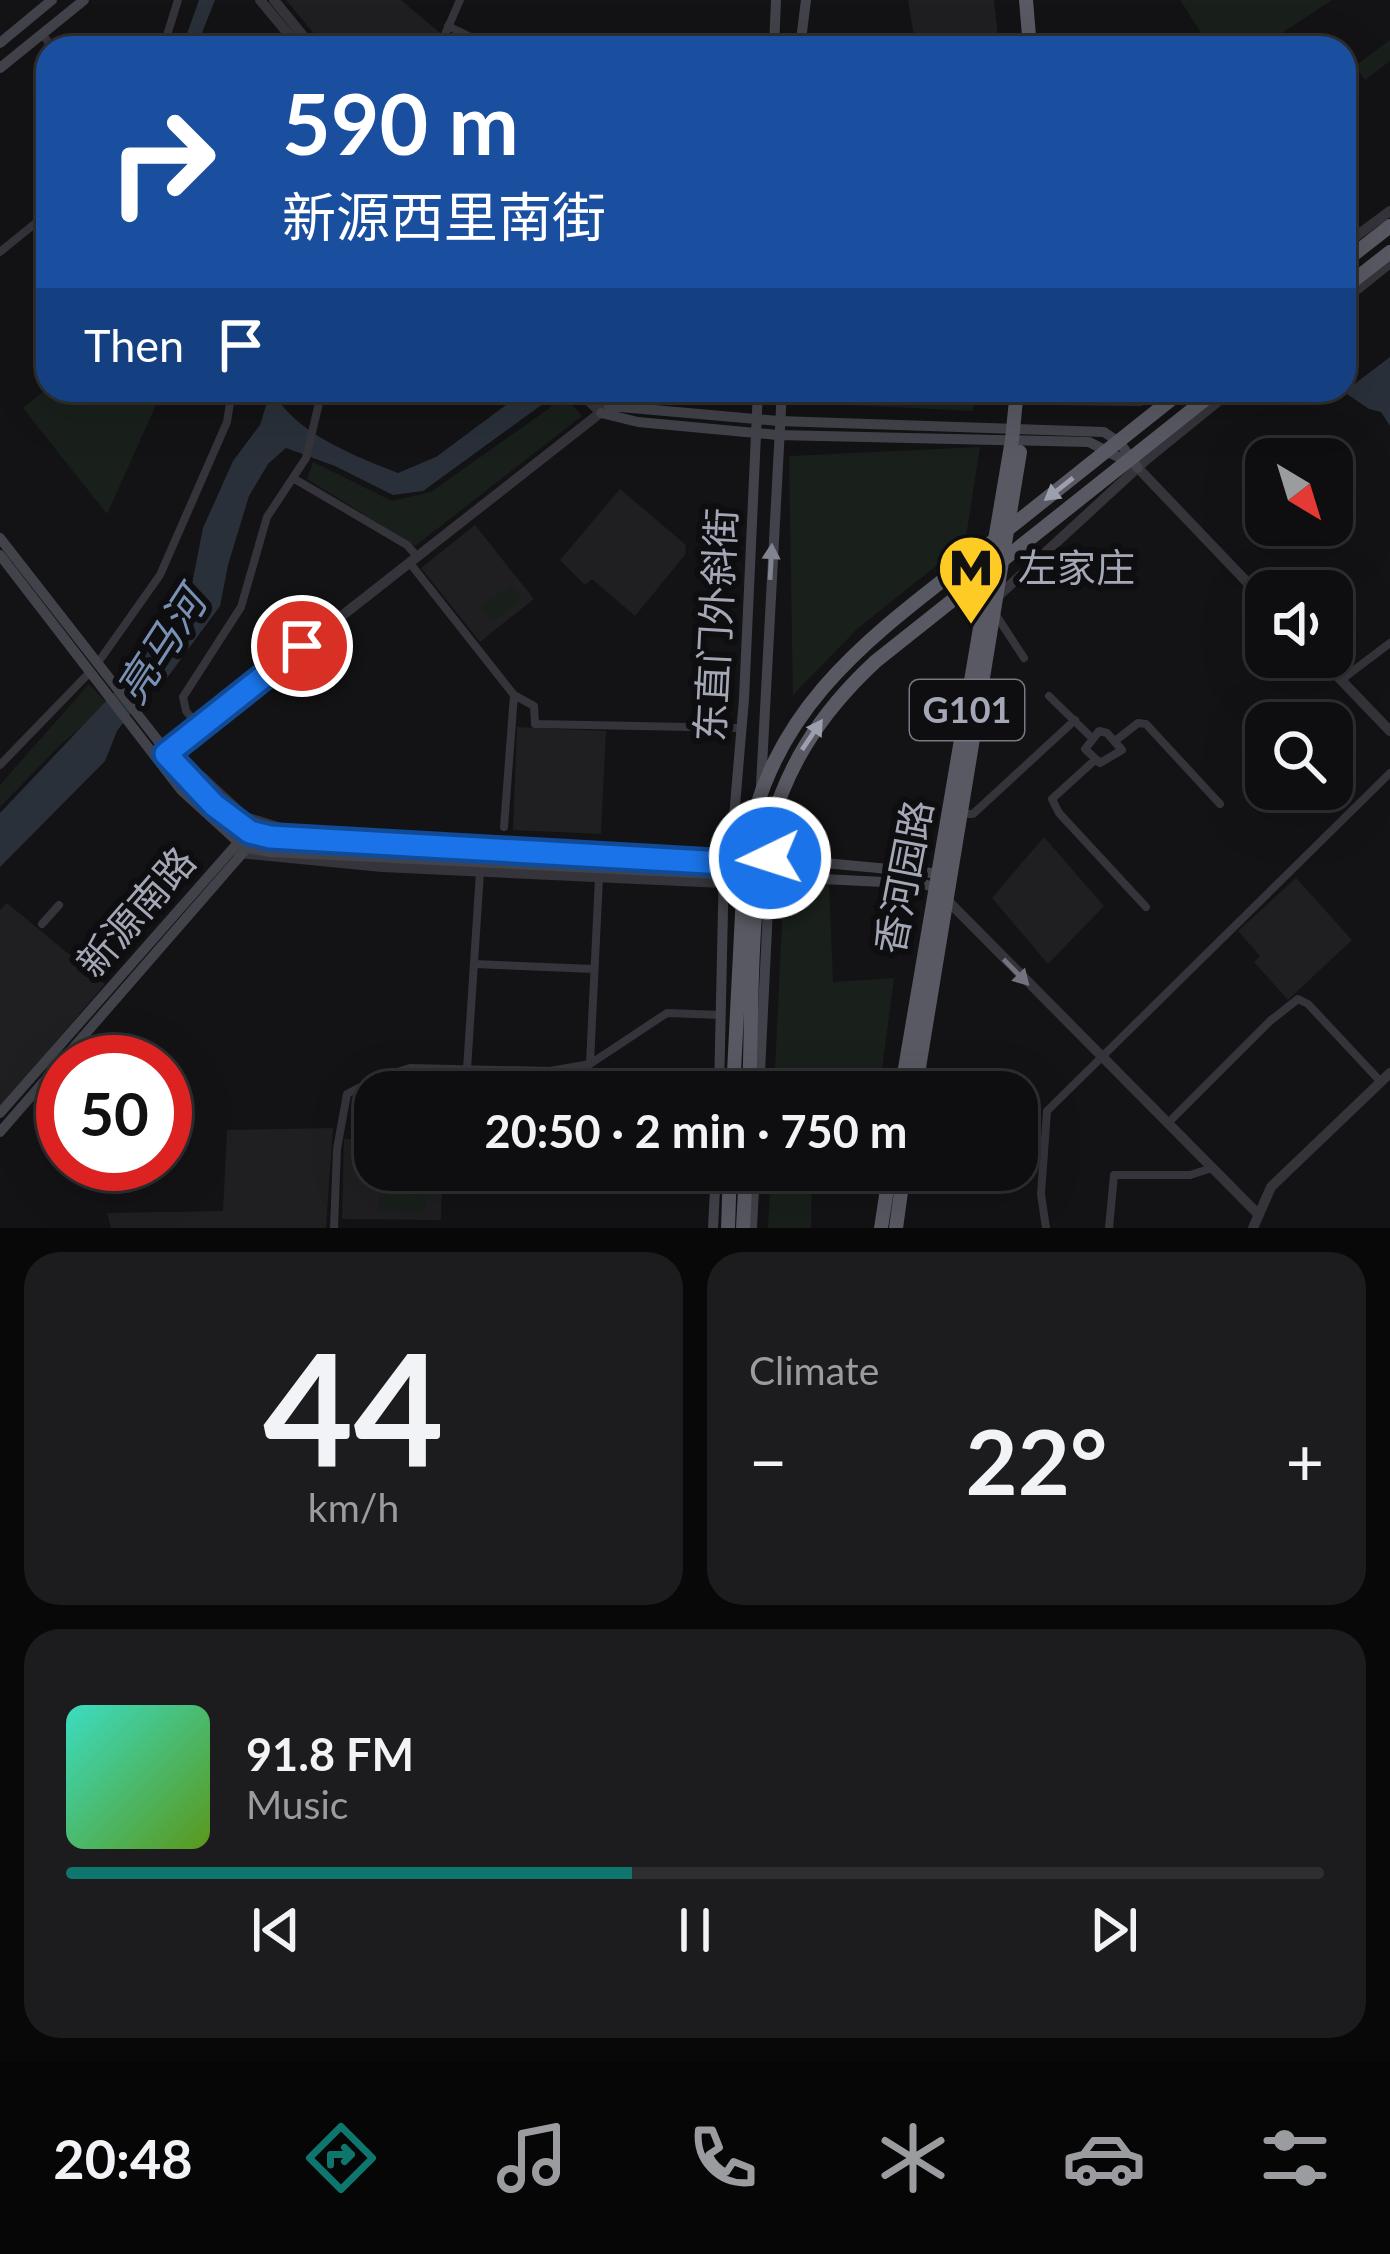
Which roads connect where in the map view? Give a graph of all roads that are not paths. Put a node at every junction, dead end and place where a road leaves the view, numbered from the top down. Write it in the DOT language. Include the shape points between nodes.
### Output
graph roads {
  1 [pos="52,0"];
  2 [pos="84,0"];
  3 [pos="178,0"];
  4 [pos="260,0"];
  5 [pos="274,0"];
  6 [pos="460,0"];
  7 [pos="1022,0"];
  8 [pos="776,1"];
  9 [pos="806,1"];
  10 [pos="448,26"];
  11 [pos="42,34"];
  12 [pos="40,36"];
  13 [pos="167,36"];
  14 [pos="290,36"];
  15 [pos="304,36"];
  16 [pos="444,36"];
  17 [pos="468,36"];
  18 [pos="774,36"];
  19 [pos="802,36"];
  20 [pos="1021,36"];
  21 [pos="1028,36"];
  22 [pos="36,39"];
  23 [pos="0,43"];
  24 [pos="0,68"];
  25 [pos="1390,211"];
  26 [pos="36,222"];
  27 [pos="1390,226"];
  28 [pos="1356,235"];
  29 [pos="0,251"];
  30 [pos="1390,252"];
  31 [pos="1356,253"];
  32 [pos="1390,262"];
  33 [pos="1356,279"];
  34 [pos="1356,290"];
  35 [pos="230,402"];
  36 [pos="320,402"];
  37 [pos="757,402"];
  38 [pos="781,402"];
  39 [pos="1017,402"];
  40 [pos="1024,402"];
  41 [pos="1168,402"];
  42 [pos="1201,402"];
  43 [pos="1218,402"];
  44 [pos="598,403"];
  45 [pos="779,421"];
  46 [pos="756,425"];
  47 [pos="1019,428"];
  48 [pos="778,435"];
  49 [pos="1138,468"];
  50 [pos="292,478"];
  51 [pos="0,538"];
  52 [pos="0,555"];
  53 [pos="412,558"];
  54 [pos="1245,580"];
  55 [pos="994,604"];
  56 [pos="1390,643"];
  57 [pos="1024,658"];
  58 [pos="93,668"];
  59 [pos="1341,680"];
  60 [pos="514,695"];
  61 [pos="1049,696"];
  62 [pos="1075,720"];
  63 [pos="138,727"];
  64 [pos="199,728"];
  65 [pos="741,728"];
  66 [pos="1390,731"];
  67 [pos="1093,739"];
  68 [pos="1115,741"];
  69 [pos="166,754"];
  70 [pos="1096,760"];
  71 [pos="0,765"];
  72 [pos="1390,772"];
  73 [pos="1220,804"];
  74 [pos="962,814"];
  75 [pos="504,827"];
  76 [pos="250,832"];
  77 [pos="239,848"];
  78 [pos="770,858"];
  79 [pos="724,868"];
  80 [pos="483,872"];
  81 [pos="770,874"];
  82 [pos="598,877"];
  83 [pos="942,879"];
  84 [pos="947,901"];
  85 [pos="59,905"];
  86 [pos="1146,907"];
  87 [pos="42,924"];
  88 [pos="476,964"];
  89 [pos="594,969"];
  90 [pos="723,1016"];
  91 [pos="1099,1056"];
  92 [pos="590,1064"];
  93 [pos="469,1069"];
  94 [pos="720,1071"];
  95 [pos="735,1071"];
  96 [pos="750,1071"];
  97 [pos="760,1071"];
  98 [pos="905,1071"];
  99 [pos="919,1071"];
  100 [pos="1385,1078"];
  101 [pos="0,1114"];
  102 [pos="1167,1124"];
  103 [pos="0,1132"];
  104 [pos="1211,1168"];
  105 [pos="715,1191"];
  106 [pos="729,1191"];
  107 [pos="746,1191"];
  108 [pos="752,1191"];
  109 [pos="887,1191"];
  110 [pos="901,1191"];
  111 [pos="1257,1213"];
  112 [pos="334,1228"];
  113 [pos="713,1228"];
  114 [pos="728,1228"];
  115 [pos="747,1228"];
  116 [pos="881,1228"];
  117 [pos="896,1228"];
  118 [pos="1046,1228"];
  119 [pos="1109,1228"];
  120 [pos="1253,1228"];
  121 [pos="1264,1228"];
  1 -- 23 [label="main road"];
  2 -- 11 [label="main road"];
  3 -- 13 [label="street"];
  4 -- 14 [label="street"];
  5 -- 15 [label="street"];
  6 -- 10 [label="street"];
  7 -- 20 [label="highway"];
  7 -- 21 [label="highway"];
  8 -- 9 [label="main road"];
  8 -- 18 [label="main road"];
  9 -- 19 [label="main road"];
  10 -- 16 [label="street"];
  10 -- 17 [label="street"];
  11 -- 12 [label="main road"];
  22 -- 24 [label="main road"];
  25 -- 28 [label="street"];
  26 -- 29 [label="street"];
  27 -- 31 [label="highway"];
  30 -- 33 [label="highway"];
  32 -- 34 [label="street"];
  35 -- 58 [label="street" via="160,574"];
  36 -- 50 [label="street" via="306,458"];
  37 -- 46 [label="main road, 东直门外斜街"];
  38 -- 45 [label="main road, 东直门外斜街"];
  39 -- 47 [label="highway, 香河园路 / G101"];
  40 -- 47 [label="highway, 香河园路 / G101"];
  41 -- 95 [label="highway, one-way, bridge" via="854,653 799,718 748,837"];
  96 -- 42 [label="highway, one-way, bridge" via="761,862 776,802 810,736 876,661"];
  43 -- 49 [label="street"];
  44 -- 46 [label="main road" via="638,422"];
  44 -- 53 [label="street"];
  45 -- 46 [label="main road"];
  45 -- 47 [label="main road"];
  45 -- 48 [label="main road, 东直门外斜街"];
  46 -- 48 [label="main road"];
  46 -- 65 [label="main road, 东直门外斜街"];
  47 -- 48 [label="main road"];
  47 -- 49 [label="main road" via="1089,442"];
  47 -- 55 [label="highway, 香河园路 / G101"];
  47 -- 83 [label="highway, 香河园路 / G101"];
  78 -- 48 [label="main road, 东直门外斜街, one-way" via="760,804"];
  49 -- 54 [label="street"];
  49 -- 55 [label="street"];
  50 -- 53 [label="street" via="407,544"];
  50 -- 64 [label="street" via="267,517 241,607 183,697"];
  51 -- 58 [label="main road"];
  52 -- 58 [label="main road"];
  53 -- 60 [label="street"];
  53 -- 64 [label="street"];
  55 -- 57 [label="street"];
  55 -- 74 [label="highway, 香河园路 / G101"];
  56 -- 59 [label="street"];
  58 -- 63 [label="main road"];
  58 -- 71 [label="street"];
  59 -- 66 [label="street"];
  60 -- 65 [label="street" via="534,706 535,724"];
  60 -- 75 [label="street"];
  61 -- 62 [label="street"];
  62 -- 67 [label="street"];
  62 -- 74 [label="street" via="973,814"];
  63 -- 69 [label="main road"];
  63 -- 77 [label="main road"];
  64 -- 69 [label="street"];
  65 -- 79 [label="main road, 东直门外斜街"];
  67 -- 68 [label="street" via="1099,731"];
  67 -- 70 [label="street" via="1085,749"];
  68 -- 70 [label="street" via="1122,750"];
  68 -- 73 [label="street" via="1146,724"];
  69 -- 76 [label="main road"];
  69 -- 79 [label="street" via="244,817 294,832"];
  70 -- 86 [label="street" via="1052,799"];
  72 -- 91 [label="street"];
  74 -- 83 [label="highway, 香河园路 / G101"];
  76 -- 77 [label="main road, 新源南路"];
  76 -- 79 [label="main road"];
  77 -- 79 [label="main road"];
  77 -- 80 [label="street"];
  77 -- 101 [label="main road, 新源南路"];
  77 -- 103 [label="main road, 新源南路"];
  78 -- 79 [label="main road"];
  78 -- 81 [label="main road, 东直门外斜街"];
  78 -- 83 [label="main road"];
  79 -- 81 [label="main road"];
  79 -- 82 [label="street"];
  79 -- 90 [label="main road, 东直门外斜街"];
  80 -- 82 [label="street"];
  80 -- 88 [label="street"];
  81 -- 83 [label="main road"];
  81 -- 97 [label="main road, 东直门外斜街"];
  82 -- 89 [label="street"];
  83 -- 84 [label="highway, 香河园路 / G101"];
  83 -- 98 [label="highway, 香河园路 / G101"];
  84 -- 91 [label="street, one-way"];
  84 -- 99 [label="highway, 香河园路 / G101"];
  85 -- 87 [label="street"];
  88 -- 89 [label="street"];
  88 -- 93 [label="street"];
  89 -- 92 [label="street"];
  90 -- 92 [label="street" via="667,1013"];
  90 -- 94 [label="main road, 东直门外斜街"];
  91 -- 102 [label="street"];
  91 -- 118 [label="street" via="1047,1111"];
  92 -- 93 [label="street"];
  93 -- 112 [label="street" via="410,1068 347,1094"];
  100 -- 102 [label="street" via="1298,999"];
  100 -- 111 [label="street" via="1271,1187"];
  102 -- 104 [label="street"];
  104 -- 111 [label="street"];
  104 -- 119 [label="street" via="1114,1175"];
  105 -- 113 [label="main road"];
  106 -- 114 [label="highway"];
  107 -- 115 [label="highway"];
  108 -- 115 [label="main road"];
  109 -- 116 [label="highway"];
  110 -- 117 [label="highway"];
  111 -- 120 [label="street"];
  120 -- 121 [label="street"];
}
